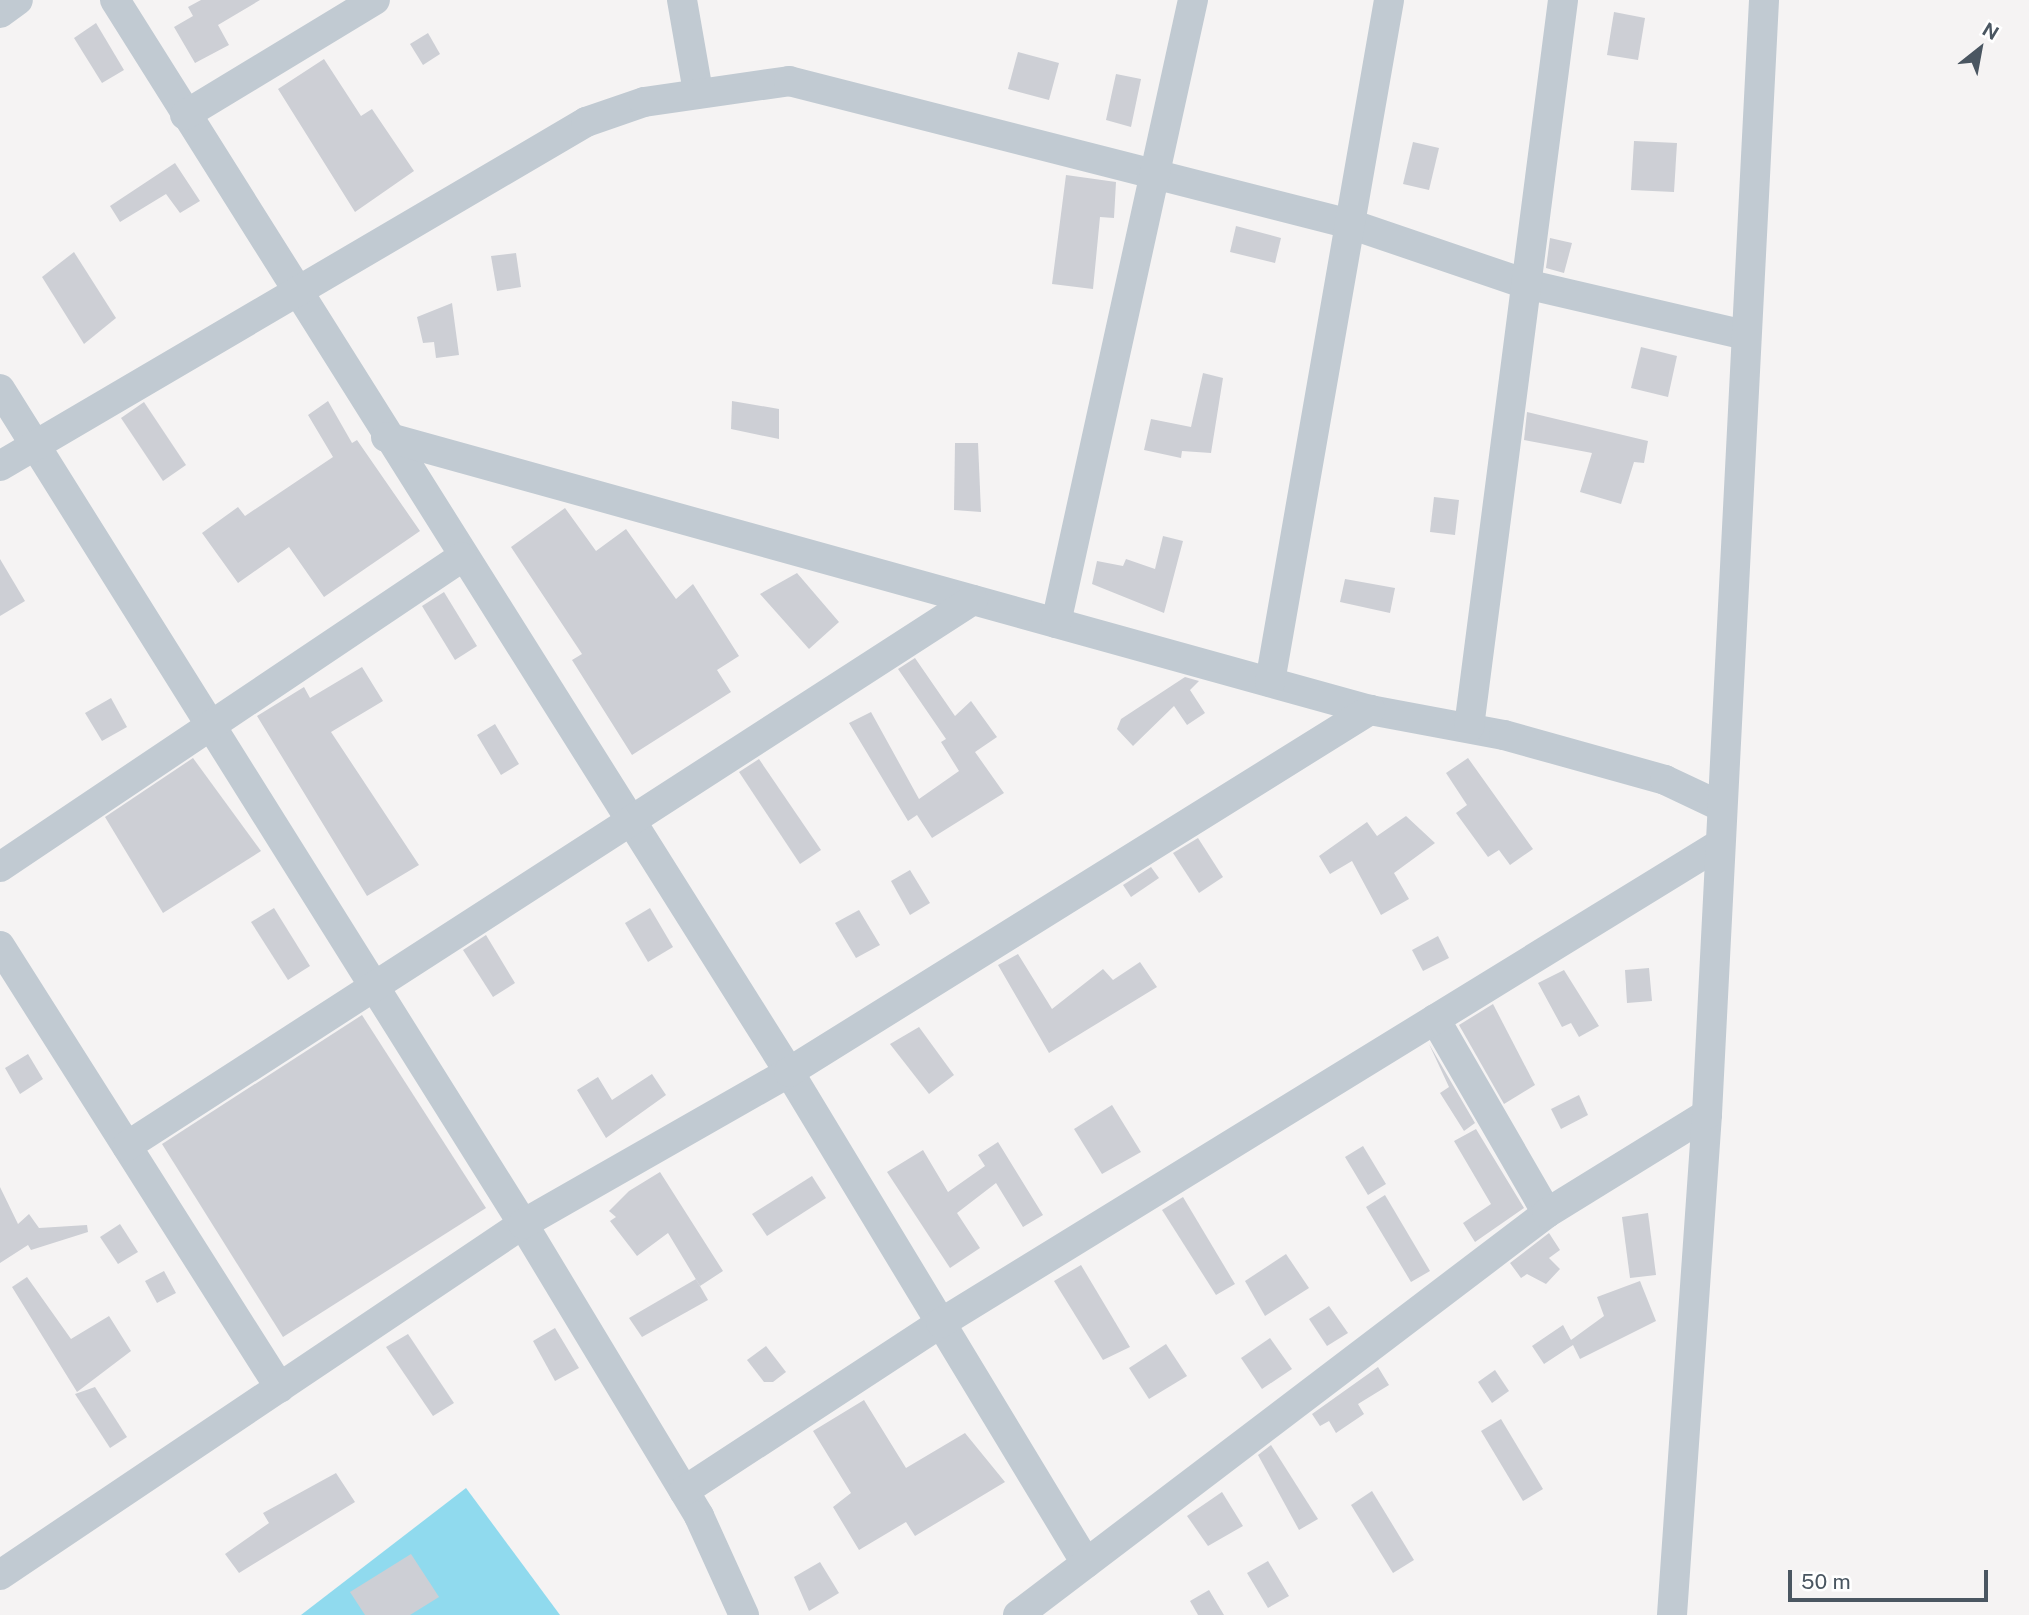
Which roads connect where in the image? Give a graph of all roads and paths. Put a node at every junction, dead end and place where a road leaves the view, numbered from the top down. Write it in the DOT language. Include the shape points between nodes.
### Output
graph roads {
  1 [pos="18,0"];
  2 [pos="115,0"];
  3 [pos="375,0"];
  4 [pos="682,0"];
  5 [pos="1194,0"];
  6 [pos="1389,0"];
  7 [pos="1563,0"];
  8 [pos="1764,0"];
  9 [pos="0,13"];
  10 [pos="698,92"];
  11 [pos="185,115"];
  12 [pos="1155,176"];
  13 [pos="1350,224"];
  14 [pos="1526,284"];
  15 [pos="295,292"];
  16 [pos="1745,335"];
  17 [pos="0,389"];
  18 [pos="386,437"];
  19 [pos="32,443"];
  20 [pos="0,466"];
  21 [pos="463,557"];
  22 [pos="973,600"];
  23 [pos="1056,623"];
  24 [pos="1270,682"];
  25 [pos="1370,710"];
  26 [pos="211,726"];
  27 [pos="1469,727"];
  28 [pos="1722,807"];
  29 [pos="630,821"];
  30 [pos="1720,844"];
  31 [pos="0,867"];
  32 [pos="0,946"];
  33 [pos="372,985"];
  34 [pos="1435,1019"];
  35 [pos="789,1072"];
  36 [pos="1707,1114"];
  37 [pos="127,1146"];
  38 [pos="1547,1213"];
  39 [pos="523,1224"];
  40 [pos="941,1323"];
  41 [pos="280,1388"];
  42 [pos="684,1491"];
  43 [pos="1086,1563"];
  44 [pos="1,1573"];
  45 [pos="744,1615"];
  46 [pos="1018,1615"];
  47 [pos="1672,1615"];
  1 -- 9 [label="street"];
  2 -- 11 [label="street"];
  3 -- 11 [label="street"];
  4 -- 10 [label="street"];
  5 -- 12 [label="street"];
  6 -- 13 [label="street"];
  7 -- 14 [label="street"];
  8 -- 16 [label="street"];
  10 -- 12 [label="street" via="789,81"];
  10 -- 15 [label="street" via="586,122"];
  11 -- 15 [label="street"];
  12 -- 13 [label="street"];
  12 -- 23 [label="street"];
  13 -- 14 [label="street"];
  13 -- 24 [label="street"];
  14 -- 16 [label="street"];
  14 -- 27 [label="street"];
  15 -- 18 [label="street"];
  15 -- 19 [label="street"];
  16 -- 28 [label="street"];
  17 -- 19 [label="street"];
  18 -- 21 [label="street"];
  18 -- 22 [label="street"];
  19 -- 20 [label="street"];
  19 -- 26 [label="street"];
  21 -- 26 [label="street"];
  21 -- 29 [label="street"];
  22 -- 23 [label="street"];
  22 -- 29 [label="street"];
  23 -- 24 [label="street"];
  24 -- 25 [label="street"];
  25 -- 27 [label="street"];
  25 -- 35 [label="street"];
  26 -- 31 [label="street"];
  26 -- 33 [label="street"];
  27 -- 28 [label="street" via="1665,780"];
  28 -- 30 [label="street"];
  29 -- 33 [label="street"];
  29 -- 35 [label="street"];
  30 -- 34 [label="street"];
  30 -- 36 [label="street"];
  32 -- 37 [label="street"];
  33 -- 37 [label="street"];
  33 -- 39 [label="street"];
  34 -- 38 [label="street"];
  34 -- 40 [label="street"];
  35 -- 39 [label="street"];
  35 -- 40 [label="street"];
  36 -- 38 [label="street"];
  36 -- 47 [label="street"];
  37 -- 41 [label="street"];
  38 -- 43 [label="street"];
  39 -- 41 [label="street"];
  39 -- 42 [label="street"];
  40 -- 42 [label="street"];
  40 -- 43 [label="street"];
  41 -- 44 [label="street"];
  42 -- 45 [label="street"];
  43 -- 46 [label="street"];
}
